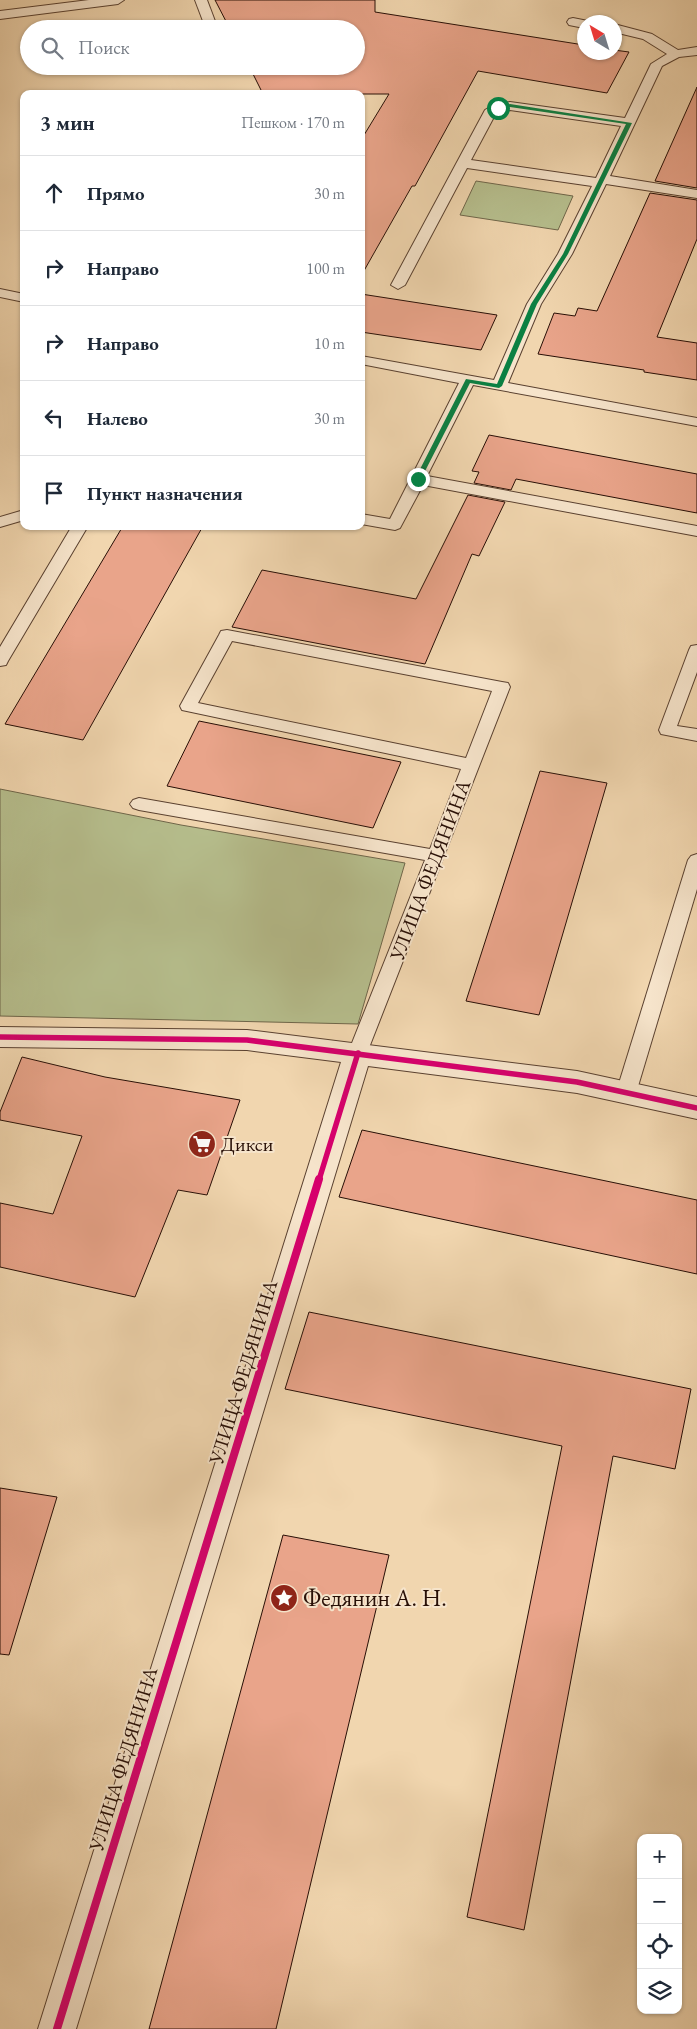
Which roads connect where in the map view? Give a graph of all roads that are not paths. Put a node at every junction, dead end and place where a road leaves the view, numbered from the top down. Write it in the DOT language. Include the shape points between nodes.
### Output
graph roads {
  1 [pos="118,0"];
  2 [pos="202,0"];
  3 [pos="0,15"];
  4 [pos="209,20"];
  5 [pos="622,29"];
  6 [pos="697,52"];
  7 [pos="676,54"];
  8 [pos="630,123"];
  9 [pos="463,163"];
  10 [pos="601,181"];
  11 [pos="697,194"];
  12 [pos="398,285"];
  13 [pos="0,293"];
  14 [pos="20,297"];
  15 [pos="365,361"];
  16 [pos="468,380"];
  17 [pos="499,386"];
  18 [pos="697,422"];
  19 [pos="418,479"];
  20 [pos="20,517"];
  21 [pos="365,520"];
  22 [pos="0,522"];
  23 [pos="78,530"];
  24 [pos="697,531"];
  25 [pos="697,650"];
  26 [pos="0,661"];
  27 [pos="697,735"];
  28 [pos="471,765"];
  29 [pos="139,804"];
  30 [pos="436,856"];
  31 [pos="697,860"];
  32 [pos="0,1037"];
  33 [pos="358,1053"];
  34 [pos="626,1093"];
  35 [pos="697,1108"];
  36 [pos="57,2029"];
  1 -- 3 [label="lane"];
  2 -- 4 [label="lane"];
  5 -- 7 [label="lane" via="638,31 663,43"];
  6 -- 7 [label="lane"];
  7 -- 8 [label="lane" via="657,64"];
  8 -- 9 [label="lane" via="510,106 498,108 490,113"];
  8 -- 10 [label="lane"];
  9 -- 10 [label="lane"];
  9 -- 12 [label="lane"];
  10 -- 11 [label="lane"];
  10 -- 17 [label="lane" via="566,254 534,304"];
  13 -- 14 [label="lane"];
  15 -- 16 [label="lane"];
  16 -- 17 [label="lane"];
  16 -- 19 [label="lane"];
  17 -- 18 [label="lane"];
  19 -- 21 [label="lane" via="395,525"];
  19 -- 24 [label="lane"];
  20 -- 22 [label="lane"];
  23 -- 26 [label="lane"];
  25 -- 27 [label="lane" via="667,730"];
  28 -- 28 [label="lane, УЛИЦА ФЕДЯНИНА" via="502,687 227,635 188,706"];
  28 -- 30 [label="lane, УЛИЦА ФЕДЯНИНА"];
  29 -- 30 [label="lane"];
  30 -- 33 [label="lane, УЛИЦА ФЕДЯНИНА"];
  31 -- 34 [label="lane"];
  32 -- 33 [label="street" via="246,1040"];
  33 -- 34 [label="street" via="578,1082"];
  33 -- 36 [label="street, УЛИЦА ФЕДЯНИНА"];
  34 -- 35 [label="street"];
}
